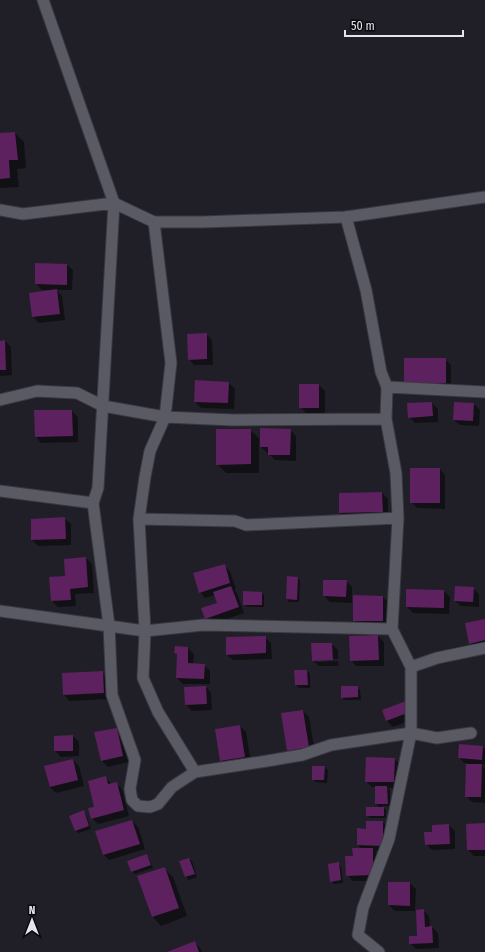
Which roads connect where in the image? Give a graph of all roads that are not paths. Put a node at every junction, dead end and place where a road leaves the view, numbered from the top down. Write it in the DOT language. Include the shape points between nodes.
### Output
graph roads {
  1 [pos="43,0"];
  2 [pos="485,197"];
  3 [pos="114,204"];
  4 [pos="0,210"];
  5 [pos="346,217"];
  6 [pos="154,222"];
  7 [pos="387,387"];
  8 [pos="485,392"];
  9 [pos="0,400"];
  10 [pos="103,406"];
  11 [pos="164,417"];
  12 [pos="386,419"];
  13 [pos="0,490"];
  14 [pos="93,503"];
  15 [pos="398,518"];
  16 [pos="139,519"];
  17 [pos="0,611"];
  18 [pos="109,625"];
  19 [pos="392,629"];
  20 [pos="145,631"];
  21 [pos="485,648"];
  22 [pos="411,666"];
  23 [pos="411,733"];
  24 [pos="471,733"];
  25 [pos="195,772"];
  26 [pos="379,952"];
  1 -- 3 [label="street"];
  2 -- 5 [label="street"];
  3 -- 4 [label="street" via="23,214"];
  3 -- 6 [label="street"];
  3 -- 10 [label="street"];
  5 -- 6 [label="street"];
  5 -- 7 [label="street" via="366,290 381,372"];
  6 -- 11 [label="street" via="171,363"];
  7 -- 8 [label="street"];
  7 -- 12 [label="street"];
  9 -- 10 [label="street" via="38,390 77,393"];
  10 -- 11 [label="street"];
  10 -- 14 [label="street" via="98,488"];
  11 -- 12 [label="street" via="233,420"];
  11 -- 16 [label="street" via="150,451"];
  12 -- 15 [label="street" via="396,473"];
  13 -- 14 [label="street"];
  14 -- 18 [label="street"];
  15 -- 16 [label="street" via="246,525 235,521"];
  15 -- 19 [label="street"];
  16 -- 20 [label="street"];
  17 -- 18 [label="street"];
  18 -- 20 [label="street"];
  18 -- 25 [label="street" via="112,695 135,760 130,789 132,800 138,806 150,807 158,804 172,787"];
  19 -- 20 [label="street" via="203,625"];
  19 -- 22 [label="street"];
  20 -- 25 [label="street" via="143,678 158,712"];
  21 -- 22 [label="street"];
  22 -- 23 [label="street"];
  23 -- 24 [label="street" via="437,738"];
  23 -- 25 [label="street" via="331,745 302,755 267,762"];
  23 -- 26 [label="street" via="389,839 363,908 358,935"];
}
